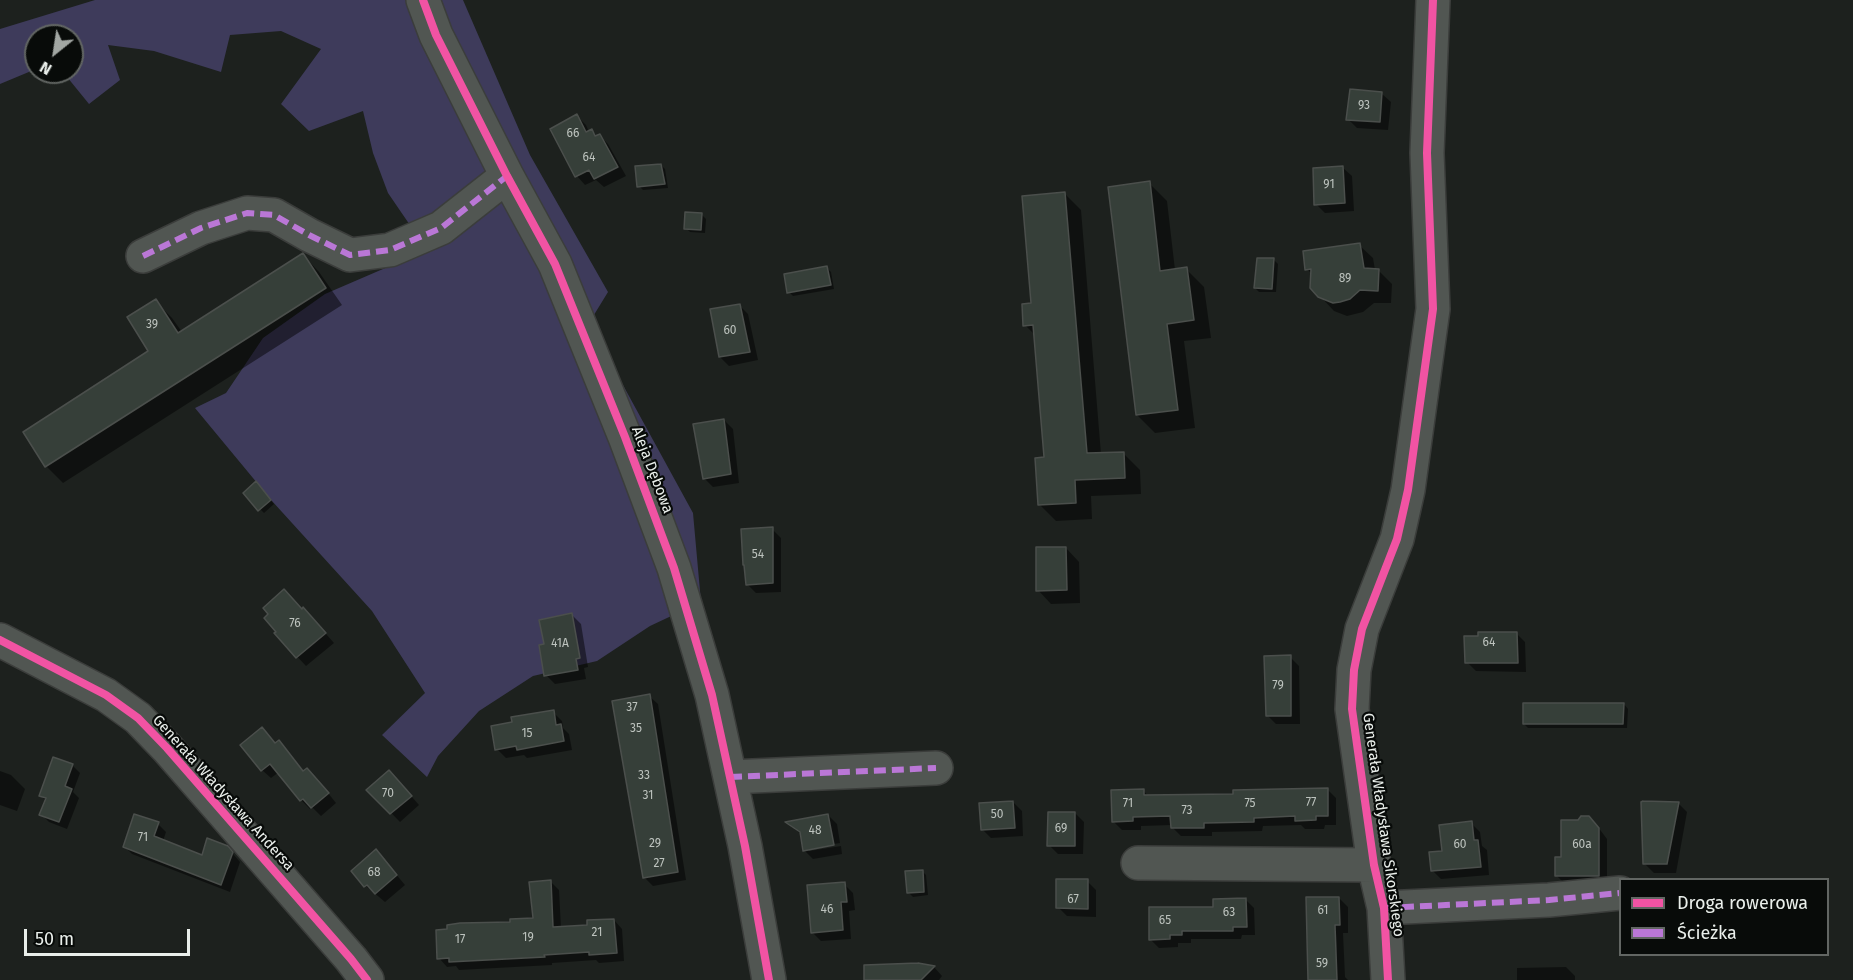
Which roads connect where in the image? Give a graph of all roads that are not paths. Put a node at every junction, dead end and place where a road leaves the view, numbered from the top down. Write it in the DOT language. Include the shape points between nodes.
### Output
graph roads {
  1 [pos="423,0"];
  2 [pos="1432,0"];
  3 [pos="507,176"];
  4 [pos="143,256"];
  5 [pos="0,640"];
  6 [pos="936,768"];
  7 [pos="730,777"];
  8 [pos="1138,863"];
  9 [pos="1374,865"];
  10 [pos="1619,893"];
  11 [pos="1384,908"];
  12 [pos="367,980"];
  13 [pos="769,980"];
  14 [pos="1388,980"];
  1 -- 3 [label="street, Aleja Dębowa" via="436,35"];
  2 -- 9 [label="street, Generała Władysława Sikorskiego" via="1427,153 1433,309 1408,490 1397,539 1362,629 1354,670 1352,709"];
  3 -- 4 [label="street" via="441,228 390,250 350,255 274,215 247,213 201,228"];
  3 -- 7 [label="street, Aleja Dębowa" via="555,264 674,568 712,695"];
  5 -- 12 [label="street, Generała Władysława Andersa" via="106,695 138,717"];
  6 -- 7 [label="street"];
  7 -- 13 [label="street, Aleja Dębowa"];
  8 -- 9 [label="street"];
  9 -- 11 [label="street, Generała Władysława Sikorskiego"];
  10 -- 11 [label="street"];
  11 -- 14 [label="street, Generała Władysława Sikorskiego"];
}
